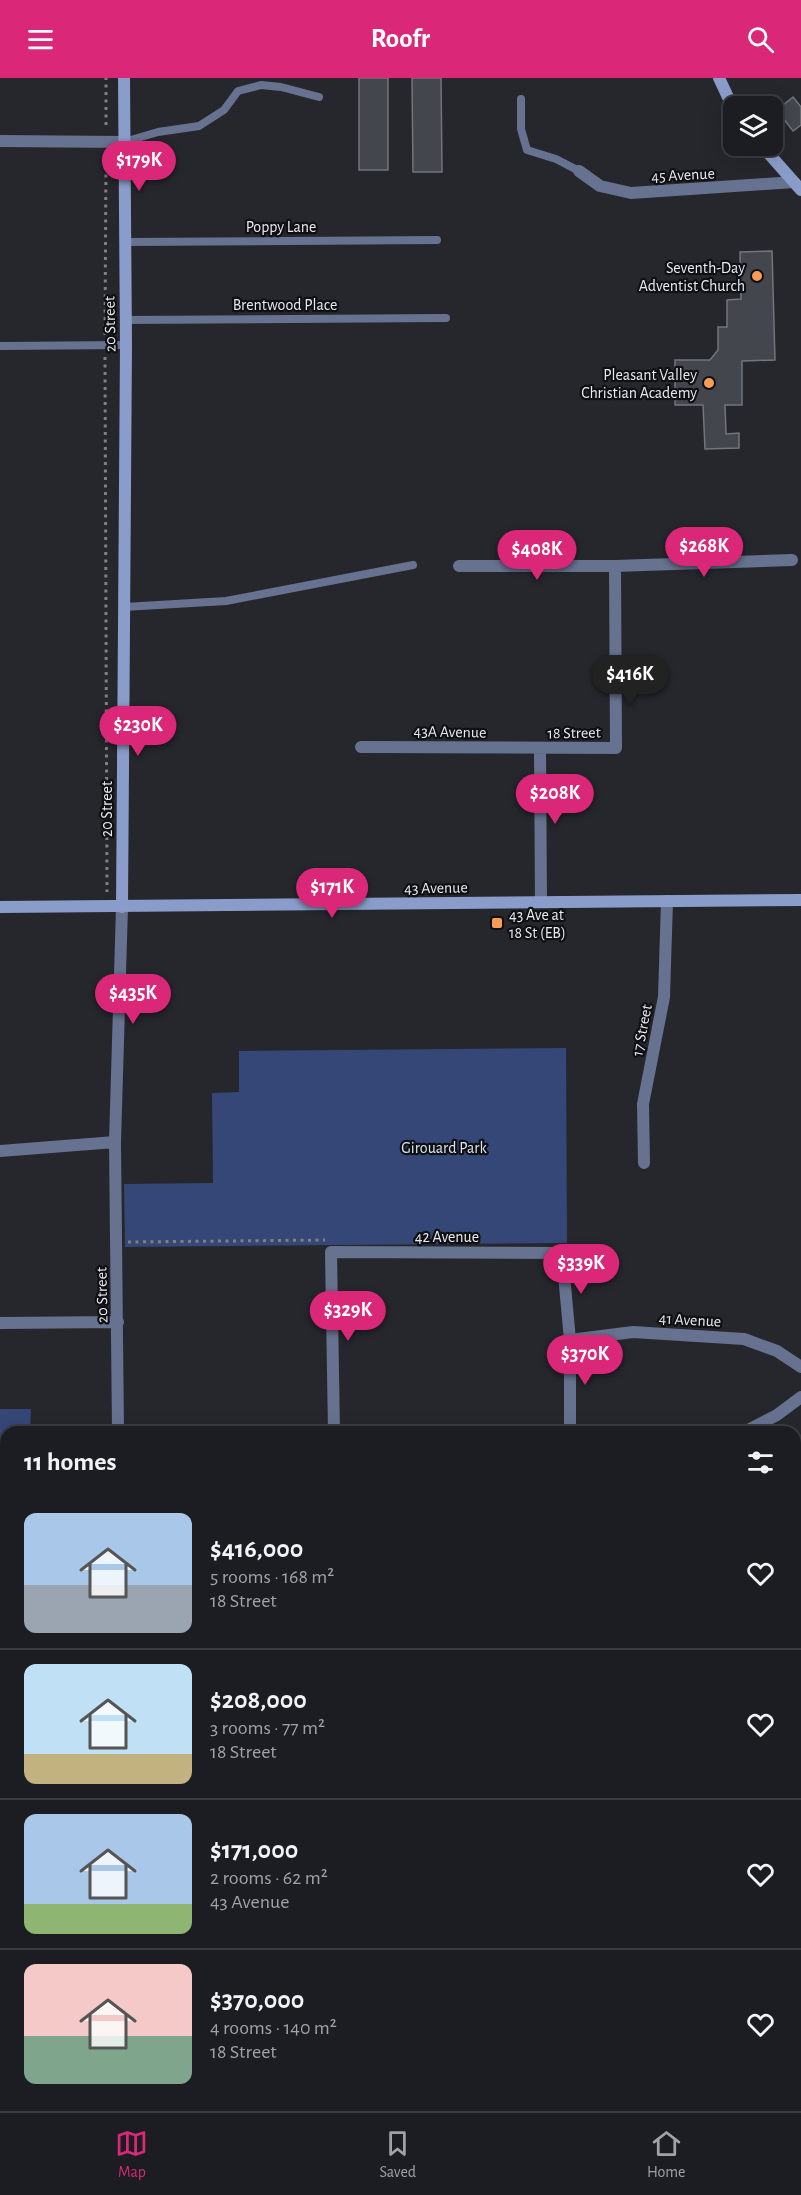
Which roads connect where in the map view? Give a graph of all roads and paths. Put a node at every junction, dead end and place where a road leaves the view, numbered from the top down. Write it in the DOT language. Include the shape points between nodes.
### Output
graph roads {
  1 [pos="106,78"];
  2 [pos="124,78"];
  3 [pos="719,78"];
  4 [pos="727,96"];
  5 [pos="319,97"];
  6 [pos="521,99"];
  7 [pos="106,125"];
  8 [pos="0,141"];
  9 [pos="124,142"];
  10 [pos="771,156"];
  11 [pos="106,158"];
  12 [pos="579,171"];
  13 [pos="797,186"];
  14 [pos="437,240"];
  15 [pos="125,242"];
  16 [pos="446,318"];
  17 [pos="124,320"];
  18 [pos="126,345"];
  19 [pos="0,346"];
  20 [pos="105,346"];
  21 [pos="792,560"];
  22 [pos="412,565"];
  23 [pos="459,566"];
  24 [pos="615,566"];
  25 [pos="124,607"];
  26 [pos="361,747"];
  27 [pos="540,749"];
  28 [pos="107,892"];
  29 [pos="801,900"];
  30 [pos="667,901"];
  31 [pos="541,902"];
  32 [pos="0,907"];
  33 [pos="122,907"];
  34 [pos="114,1142"];
  35 [pos="0,1151"];
  36 [pos="644,1163"];
  37 [pos="117,1242"];
  38 [pos="331,1252"];
  39 [pos="118,1322"];
  40 [pos="0,1323"];
  41 [pos="570,1340"];
  42 [pos="801,1367"];
  43 [pos="801,1396"];
  44 [pos="118,1426"];
  45 [pos="334,1426"];
  46 [pos="570,1426"];
  47 [pos="756,1426"];
  1 -- 7 [label="path"];
  2 -- 9 [label="street, 20 Street"];
  3 -- 4 [label="street"];
  5 -- 9 [label="lane" via="261,85 238,91 224,110 199,126"];
  6 -- 12 [label="lane" via="521,129 528,150"];
  8 -- 9 [label="street"];
  9 -- 15 [label="street, 20 Street"];
  10 -- 13 [label="street"];
  11 -- 20 [label="path"];
  12 -- 13 [label="street, 45 Avenue" via="600,186 631,193"];
  14 -- 15 [label="lane, Poppy Lane"];
  15 -- 17 [label="street, 20 Street"];
  16 -- 17 [label="lane, Brentwood Place"];
  17 -- 18 [label="street, 20 Street"];
  18 -- 20 [label="lane"];
  18 -- 25 [label="street, 20 Street"];
  19 -- 20 [label="lane"];
  20 -- 28 [label="path"];
  21 -- 24 [label="street"];
  22 -- 25 [label="lane" via="226,601"];
  23 -- 24 [label="street"];
  24 -- 27 [label="street, 18 Street" via="616,748"];
  25 -- 33 [label="street, 20 Street"];
  26 -- 27 [label="street, 43A Avenue"];
  27 -- 31 [label="street, 18 Street"];
  29 -- 30 [label="street, 43 Avenue"];
  30 -- 31 [label="street, 43 Avenue"];
  30 -- 36 [label="street, 17 Street" via="664,997 643,1104"];
  31 -- 33 [label="street, 43 Avenue"];
  32 -- 33 [label="street, 43 Avenue"];
  33 -- 34 [label="street, 20 Street"];
  34 -- 35 [label="street"];
  34 -- 37 [label="street, 20 Street"];
  37 -- 38 [label="path" via="327,1240"];
  37 -- 39 [label="street, 20 Street"];
  38 -- 41 [label="street, 42 Avenue" via="562,1253"];
  38 -- 45 [label="street"];
  39 -- 40 [label="street"];
  39 -- 44 [label="street, 20 Street"];
  41 -- 42 [label="street, 41 Avenue" via="633,1332 744,1339 777,1351"];
  41 -- 46 [label="street"];
  43 -- 47 [label="street"];
}
